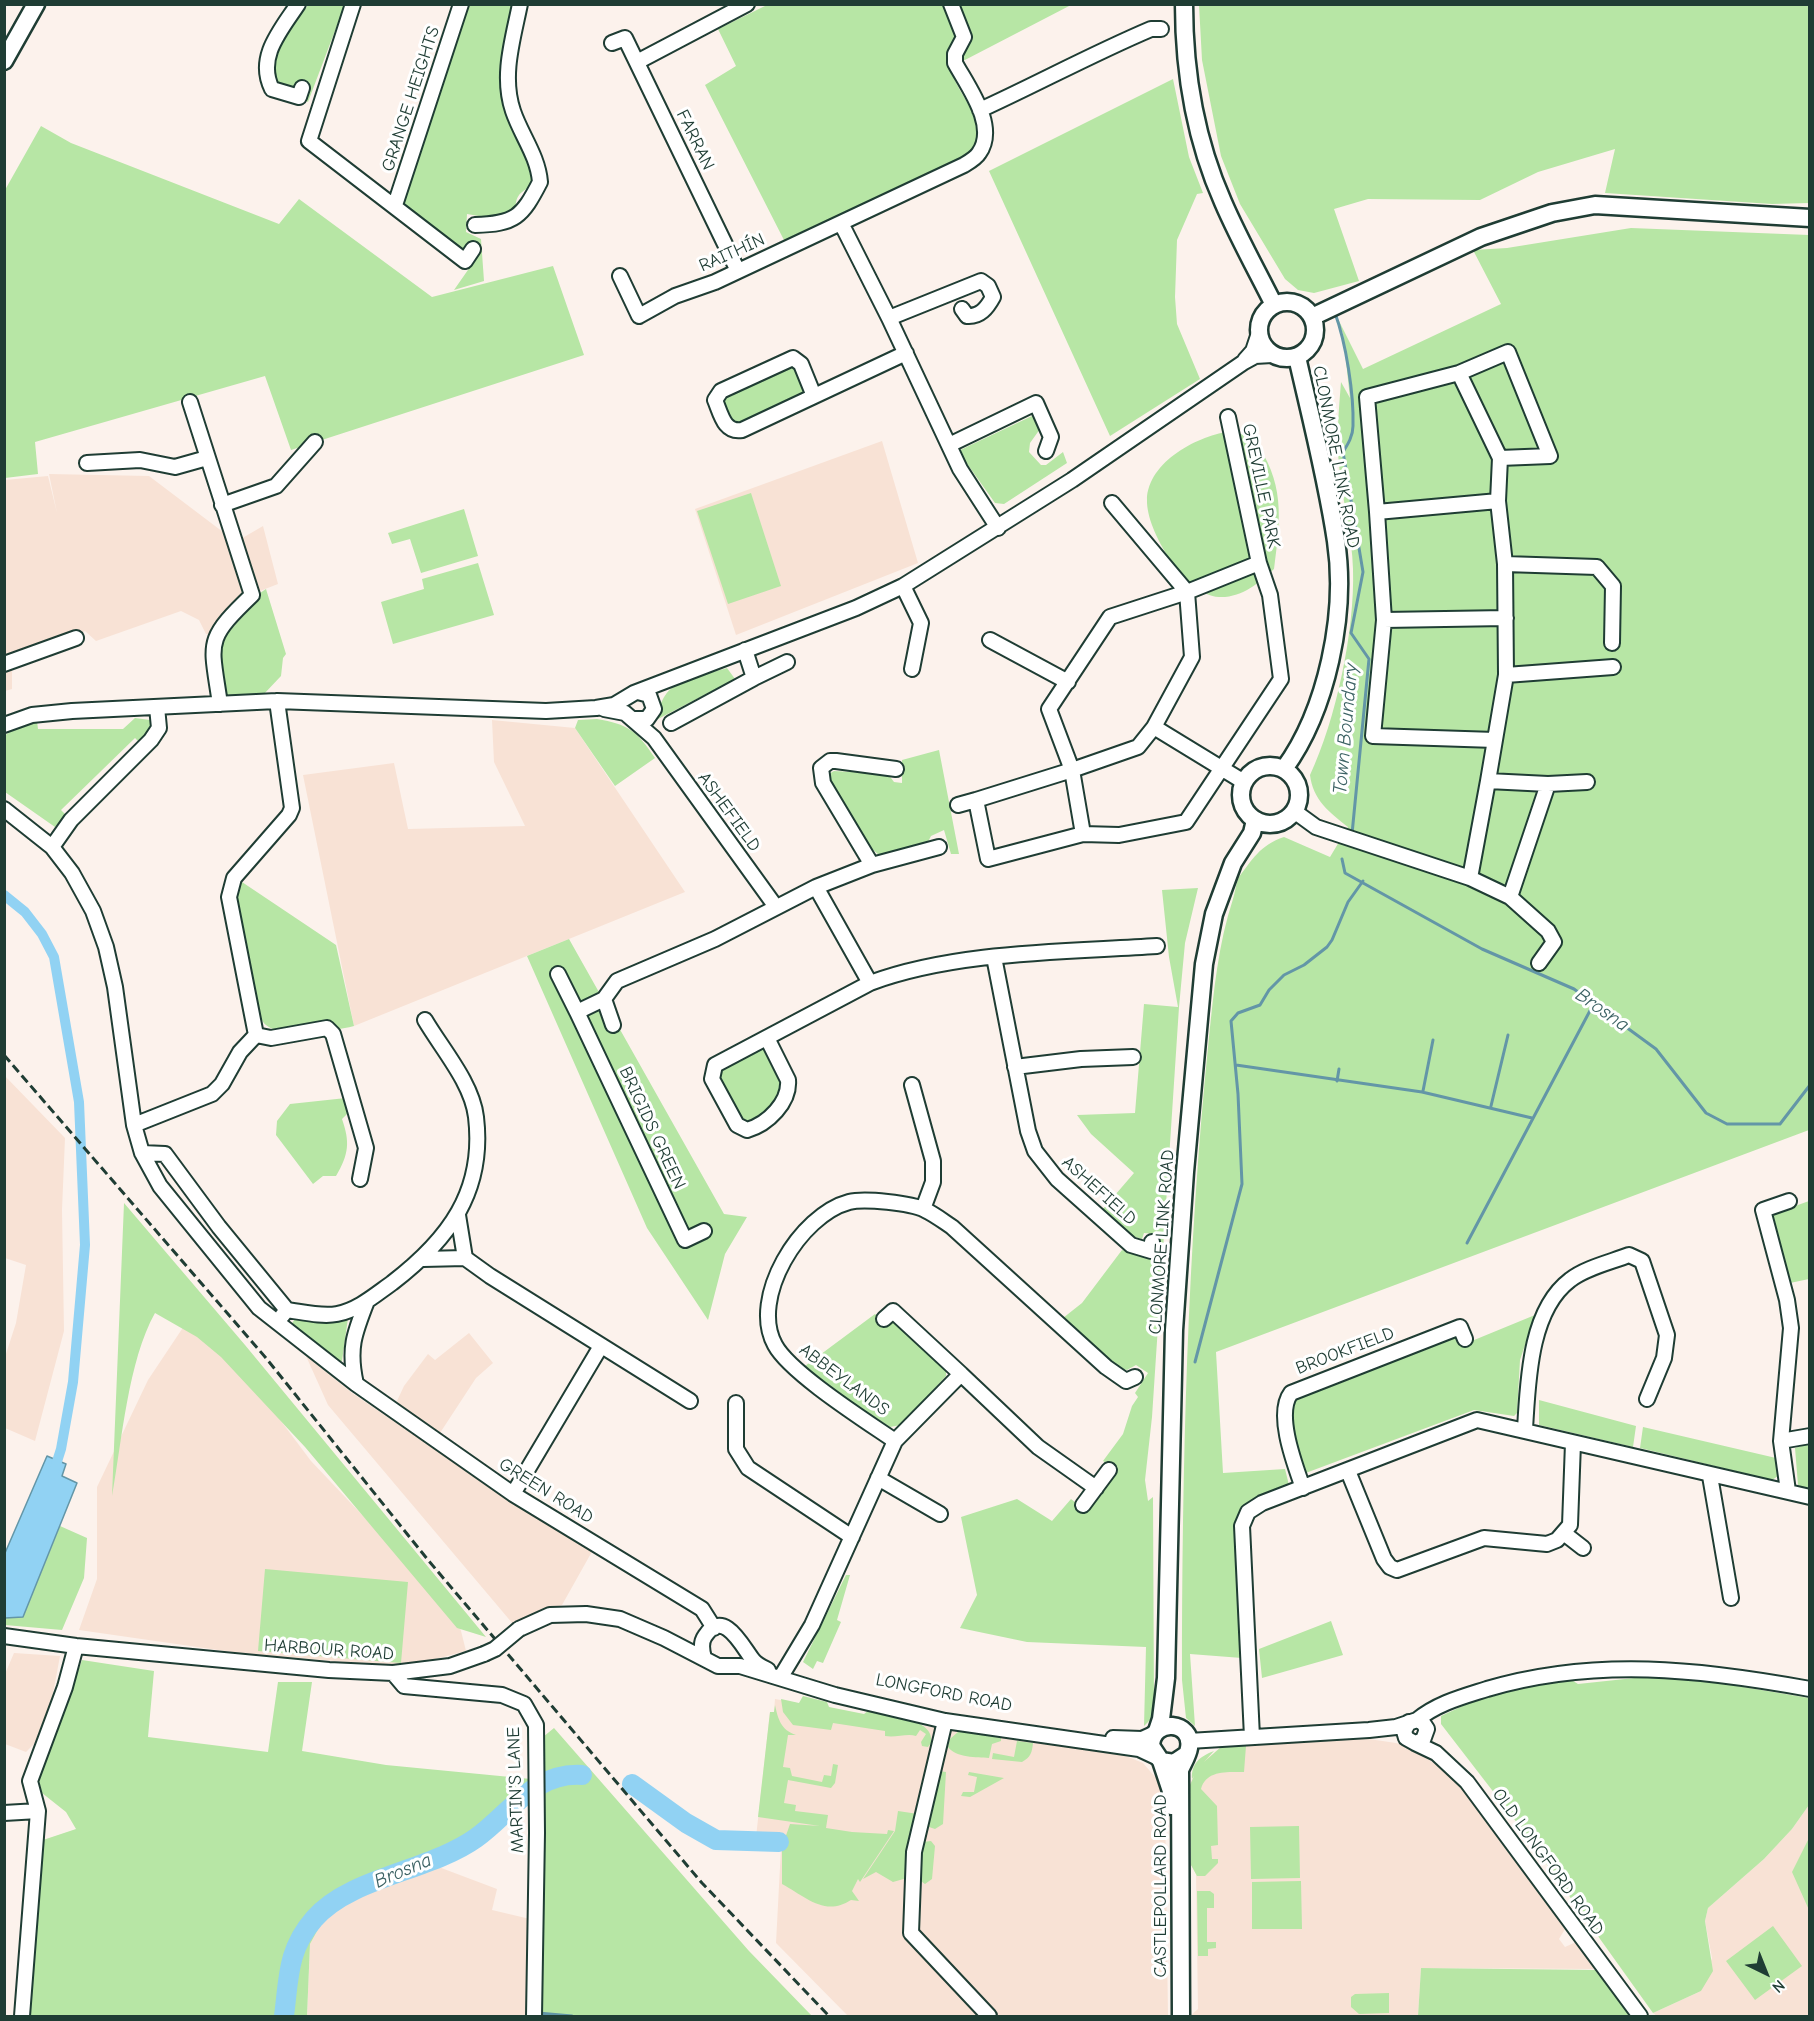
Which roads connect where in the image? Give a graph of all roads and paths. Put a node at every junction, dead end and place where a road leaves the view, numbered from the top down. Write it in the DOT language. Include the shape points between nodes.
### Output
graph roads {
  1 [pos="36,4"];
  2 [pos="298,4"];
  3 [pos="353,4"];
  4 [pos="461,4"];
  5 [pos="520,4"];
  6 [pos="747,4"];
  7 [pos="951,4"];
  8 [pos="1184,4"];
  9 [pos="1161,29"];
  10 [pos="612,43"];
  11 [pos="4,61"];
  12 [pos="638,62"];
  13 [pos="302,88"];
  14 [pos="980,110"];
  15 [pos="394,205"];
  16 [pos="1809,218"];
  17 [pos="841,223"];
  18 [pos="475,225"];
  19 [pos="473,249"];
  20 [pos="738,271"];
  21 [pos="620,276"];
  22 [pos="1274,305"];
  23 [pos="962,309"];
  24 [pos="1312,317"];
  25 [pos="889,318"];
  26 [pos="1259,333"];
  27 [pos="906,353"];
  28 [pos="1272,355"];
  29 [pos="1297,357"];
  30 [pos="1244,362"];
  31 [pos="1459,374"];
  32 [pos="814,396"];
  33 [pos="190,402"];
  34 [pos="1228,417"];
  35 [pos="315,442"];
  36 [pos="949,445"];
  37 [pos="1046,451"];
  38 [pos="207,458"];
  39 [pos="1500,458"];
  40 [pos="87,463"];
  41 [pos="1498,501"];
  42 [pos="1112,503"];
  43 [pos="222,505"];
  44 [pos="1377,512"];
  45 [pos="998,528"];
  46 [pos="1259,562"];
  47 [pos="1505,564"];
  48 [pos="903,586"];
  49 [pos="1187,592"];
  50 [pos="1506,618"];
  51 [pos="1384,620"];
  52 [pos="76,638"];
  53 [pos="990,640"];
  54 [pos="1612,643"];
  55 [pos="745,650"];
  56 [pos="787,662"];
  57 [pos="4,664"];
  58 [pos="1613,667"];
  59 [pos="912,669"];
  60 [pos="687,674"];
  61 [pos="1506,675"];
  62 [pos="754,678"];
  63 [pos="1068,682"];
  64 [pos="634,693"];
  65 [pos="277,701"];
  66 [pos="220,704"];
  67 [pos="157,707"];
  68 [pos="653,707"];
  69 [pos="596,708"];
  70 [pos="632,718"];
  71 [pos="6,720"];
  72 [pos="671,723"];
  73 [pos="1154,727"];
  74 [pos="654,738"];
  75 [pos="1495,740"];
  76 [pos="896,769"];
  77 [pos="1284,769"];
  78 [pos="1072,770"];
  79 [pos="1234,774"];
  80 [pos="1488,781"];
  81 [pos="1587,782"];
  82 [pos="1548,784"];
  83 [pos="976,800"];
  84 [pos="958,805"];
  85 [pos="4,809"];
  86 [pos="1294,811"];
  87 [pos="1255,820"];
  88 [pos="1083,834"];
  89 [pos="52,847"];
  90 [pos="939,847"];
  91 [pos="872,865"];
  92 [pos="1470,878"];
  93 [pos="816,887"];
  94 [pos="1510,897"];
  95 [pos="776,907"];
  96 [pos="1157,946"];
  97 [pos="994,957"];
  98 [pos="1539,963"];
  99 [pos="558,974"];
  100 [pos="870,983"];
  101 [pos="604,999"];
  102 [pos="577,1012"];
  103 [pos="425,1020"];
  104 [pos="613,1025"];
  105 [pos="256,1035"];
  106 [pos="767,1038"];
  107 [pos="1133,1057"];
  108 [pos="1015,1067"];
  109 [pos="912,1085"];
  110 [pos="134,1125"];
  111 [pos="141,1148"];
  112 [pos="360,1179"];
  113 [pos="1789,1201"];
  114 [pos="923,1209"];
  115 [pos="458,1215"];
  116 [pos="704,1231"];
  117 [pos="1152,1242"];
  118 [pos="465,1258"];
  119 [pos="423,1259"];
  120 [pos="367,1301"];
  121 [pos="287,1310"];
  122 [pos="884,1318"];
  123 [pos="276,1324"];
  124 [pos="1465,1339"];
  125 [pos="602,1346"];
  126 [pos="961,1374"];
  127 [pos="1135,1377"];
  128 [pos="356,1384"];
  129 [pos="1647,1399"];
  130 [pos="690,1401"];
  131 [pos="736,1403"];
  132 [pos="1525,1430"];
  133 [pos="1809,1436"];
  134 [pos="895,1441"];
  135 [pos="1781,1442"];
  136 [pos="1573,1443"];
  137 [pos="1109,1470"];
  138 [pos="1348,1471"];
  139 [pos="1710,1476"];
  140 [pos="878,1478"];
  141 [pos="1096,1488"];
  142 [pos="1302,1488"];
  143 [pos="1788,1491"];
  144 [pos="513,1494"];
  145 [pos="1809,1497"];
  146 [pos="1083,1505"];
  147 [pos="940,1514"];
  148 [pos="1565,1534"];
  149 [pos="852,1537"];
  150 [pos="1583,1548"];
  151 [pos="1731,1598"];
  152 [pos="714,1628"];
  153 [pos="4,1636"];
  154 [pos="740,1642"];
  155 [pos="76,1647"];
  156 [pos="703,1652"];
  157 [pos="723,1666"];
  158 [pos="393,1673"];
  159 [pos="782,1675"];
  160 [pos="1166,1678"];
  161 [pos="825,1686"];
  162 [pos="1809,1689"];
  163 [pos="854,1700"];
  164 [pos="912,1706"];
  165 [pos="946,1721"];
  166 [pos="1178,1726"];
  167 [pos="1420,1726"];
  168 [pos="1369,1730"];
  169 [pos="1156,1732"];
  170 [pos="1252,1737"];
  171 [pos="1411,1741"];
  172 [pos="1188,1748"];
  173 [pos="1158,1759"];
  174 [pos="1450,1764"];
  175 [pos="38,1811"];
  176 [pos="4,1813"];
  177 [pos="22,2016"];
  178 [pos="534,2016"];
  179 [pos="989,2016"];
  180 [pos="1175,2016"];
  181 [pos="1182,2016"];
  182 [pos="1640,2016"];
  1 -- 11 [label="main road"];
  2 -- 13 [label="street" via="267,54 266,70 272,89 299,97"];
  3 -- 15 [label="street, GRANGE HEIGHTS" via="309,141"];
  4 -- 15 [label="street, GRANGE HEIGHTS"];
  5 -- 18 [label="street" via="507,71 508,89 540,182 519,217 498,224"];
  6 -- 12 [label="street"];
  7 -- 14 [label="street, RAITHÍN" via="964,37 955,63"];
  8 -- 22 [label="main road" via="1189,91 1204,149 1222,201"];
  9 -- 14 [label="street" via="1151,29 1085,56"];
  10 -- 12 [label="street, FARRAN" via="625,38"];
  12 -- 20 [label="street, FARRAN"];
  14 -- 17 [label="street, RAITHÍN" via="986,134 979,154 964,165"];
  15 -- 19 [label="street, GRANGE HEIGHTS" via="465,261"];
  16 -- 24 [label="main road" via="1595,205 1552,213 1489,234"];
  17 -- 20 [label="street, RAITHÍN"];
  17 -- 25 [label="street"];
  20 -- 21 [label="street, RAITHÍN" via="675,296 639,316"];
  22 -- 24 [label="main road" via="1291,302"];
  22 -- 26 [label="main road" via="1262,317"];
  23 -- 25 [label="street" via="967,316 975,317 985,310 993,297 988,286 981,281"];
  24 -- 29 [label="main road" via="1314,341"];
  25 -- 27 [label="street"];
  26 -- 28 [label="main road"];
  26 -- 30 [label="street"];
  27 -- 32 [label="street"];
  27 -- 36 [label="street"];
  28 -- 29 [label="main road"];
  28 -- 30 [label="street" via="1255,356"];
  29 -- 77 [label="main road, CLONMORE LINK ROAD" via="1336,543 1337,588 1332,655 1324,687 1302,745"];
  30 -- 45 [label="street"];
  31 -- 39 [label="street"];
  31 -- 39 [label="street" via="1508,352 1550,456"];
  31 -- 44 [label="street" via="1367,397"];
  32 -- 32 [label="street" via="733,432 715,400 721,391 793,358 801,364"];
  33 -- 38 [label="street"];
  34 -- 46 [label="street, GREVILLE PARK"];
  35 -- 43 [label="street" via="276,486"];
  36 -- 37 [label="street" via="1036,403 1051,437"];
  36 -- 45 [label="street"];
  38 -- 40 [label="street" via="175,467 140,460"];
  38 -- 43 [label="street"];
  39 -- 41 [label="street"];
  41 -- 44 [label="street"];
  41 -- 47 [label="street"];
  42 -- 49 [label="street"];
  43 -- 66 [label="street" via="252,595 214,637"];
  44 -- 51 [label="street"];
  45 -- 48 [label="street"];
  46 -- 49 [label="street, GREVILLE PARK"];
  46 -- 79 [label="street, GREVILLE PARK" via="1270,595 1281,679"];
  47 -- 50 [label="street"];
  47 -- 54 [label="street" via="1598,567 1613,586"];
  48 -- 55 [label="street"];
  48 -- 59 [label="street" via="921,623"];
  49 -- 63 [label="street, GREVILLE PARK" via="1110,617"];
  49 -- 73 [label="street" via="1192,657"];
  50 -- 51 [label="street"];
  50 -- 61 [label="street"];
  51 -- 75 [label="street" via="1373,736"];
  52 -- 57 [label="street"];
  53 -- 63 [label="street"];
  55 -- 60 [label="street"];
  55 -- 62 [label="street"];
  56 -- 62 [label="street"];
  58 -- 61 [label="street"];
  60 -- 64 [label="street"];
  60 -- 68 [label="street"];
  61 -- 75 [label="street"];
  62 -- 72 [label="street"];
  63 -- 78 [label="street, GREVILLE PARK" via="1049,709"];
  64 -- 68 [label="street" via="646,693"];
  64 -- 69 [label="street" via="614,705"];
  64 -- 70 [label="street" via="626,705"];
  65 -- 66 [label="street"];
  65 -- 69 [label="street" via="546,711"];
  65 -- 105 [label="street" via="292,808 234,878 229,897"];
  66 -- 67 [label="street"];
  67 -- 71 [label="street" via="52,713"];
  67 -- 89 [label="street" via="159,728 151,740 71,819"];
  68 -- 70 [label="street" via="643,720"];
  68 -- 74 [label="street"];
  69 -- 70 [label="street"];
  70 -- 74 [label="street, ASHEFIELD"];
  73 -- 78 [label="street" via="1138,747"];
  73 -- 79 [label="street"];
  74 -- 95 [label="street, ASHEFIELD"];
  75 -- 80 [label="street"];
  76 -- 91 [label="street" via="836,761 821,768 824,783"];
  77 -- 79 [label="main road" via="1266,766"];
  77 -- 86 [label="main road" via="1297,783 1299,793"];
  78 -- 83 [label="street"];
  78 -- 88 [label="street, GREVILLE PARK"];
  79 -- 87 [label="main road" via="1244,807"];
  79 -- 88 [label="street, GREVILLE PARK" via="1186,822 1119,835"];
  80 -- 82 [label="street"];
  80 -- 92 [label="street"];
  81 -- 82 [label="street"];
  82 -- 94 [label="street"];
  83 -- 84 [label="street"];
  83 -- 88 [label="street, GREVILLE PARK" via="988,859"];
  85 -- 89 [label="street, GREEN ROAD"];
  86 -- 87 [label="main road" via="1272,824"];
  86 -- 92 [label="street" via="1316,827"];
  87 -- 160 [label="main road, CLONMORE LINK ROAD" via="1214,914 1204,964 1174,1330"];
  89 -- 110 [label="street, GREEN ROAD" via="93,911 106,947"];
  90 -- 91 [label="street"];
  91 -- 93 [label="street"];
  92 -- 94 [label="street"];
  93 -- 95 [label="street"];
  93 -- 100 [label="street"];
  94 -- 98 [label="street" via="1548,931 1554,942"];
  95 -- 101 [label="street" via="715,939 617,981"];
  96 -- 97 [label="street"];
  97 -- 100 [label="street" via="892,975"];
  97 -- 108 [label="street, ASHEFIELD"];
  99 -- 102 [label="street"];
  100 -- 106 [label="street"];
  101 -- 102 [label="street"];
  101 -- 104 [label="street"];
  102 -- 116 [label="street, BRIGIDS GREEN" via="685,1240"];
  103 -- 115 [label="street" via="468,1089 476,1116 476,1170"];
  105 -- 110 [label="street" via="213,1094"];
  105 -- 112 [label="street" via="271,1038 327,1028 333,1034 366,1148"];
  106 -- 106 [label="street" via="789,1088 781,1106 747,1130 738,1125 712,1079 712,1069 718,1062"];
  107 -- 108 [label="street"];
  108 -- 117 [label="street, ASHEFIELD" via="1028,1131 1045,1167 1131,1245 1151,1251"];
  109 -- 114 [label="street" via="933,1161 933,1182"];
  110 -- 111 [label="street, GREEN ROAD"];
  111 -- 121 [label="street" via="165,1154"];
  111 -- 123 [label="street, GREEN ROAD" via="160,1186"];
  113 -- 135 [label="street" via="1763,1210 1791,1328"];
  114 -- 127 [label="street, ABBEYLANDS" via="952,1227 1106,1367 1126,1382"];
  114 -- 134 [label="street, ABBEYLANDS" via="862,1201 829,1211 793,1247 769,1296 768,1330 786,1360"];
  115 -- 118 [label="street"];
  115 -- 119 [label="street"];
  118 -- 119 [label="street"];
  118 -- 125 [label="street"];
  119 -- 120 [label="street"];
  120 -- 121 [label="street" via="336,1315"];
  120 -- 128 [label="street" via="352,1337 351,1362"];
  121 -- 123 [label="street"];
  122 -- 126 [label="street" via="893,1311"];
  123 -- 128 [label="street, GREEN ROAD"];
  124 -- 142 [label="street, BROOKFIELD" via="1460,1327 1291,1392 1287,1397 1286,1427"];
  125 -- 130 [label="street"];
  125 -- 144 [label="street"];
  126 -- 134 [label="street, ABBEYLANDS"];
  126 -- 141 [label="street" via="1038,1448"];
  128 -- 144 [label="street, GREEN ROAD"];
  129 -- 132 [label="street" via="1664,1358 1667,1335 1642,1261 1629,1255 1572,1278 1552,1301 1529,1362"];
  131 -- 149 [label="street" via="736,1449 748,1468"];
  132 -- 136 [label="street"];
  132 -- 138 [label="street" via="1477,1420"];
  133 -- 135 [label="street"];
  134 -- 140 [label="street, ABBEYLANDS"];
  135 -- 143 [label="street"];
  136 -- 139 [label="street"];
  136 -- 148 [label="street" via="1570,1525"];
  137 -- 141 [label="street"];
  138 -- 142 [label="street"];
  138 -- 148 [label="street" via="1384,1559 1397,1570 1484,1539 1547,1544"];
  139 -- 143 [label="street"];
  139 -- 151 [label="street"];
  140 -- 147 [label="street"];
  140 -- 149 [label="street, ABBEYLANDS"];
  141 -- 146 [label="street"];
  142 -- 170 [label="street" via="1252,1508 1243,1521"];
  143 -- 145 [label="street"];
  144 -- 152 [label="street, GREEN ROAD" via="702,1609"];
  148 -- 150 [label="street"];
  149 -- 159 [label="street, ABBEYLANDS" via="812,1625"];
  152 -- 154 [label="street" via="730,1629"];
  152 -- 156 [label="street" via="705,1636"];
  153 -- 155 [label="street, HARBOUR ROAD"];
  154 -- 157 [label="street" via="737,1658"];
  154 -- 159 [label="street, LONGFORD ROAD" via="754,1662"];
  155 -- 158 [label="street, HARBOUR ROAD"];
  155 -- 175 [label="street" via="30,1780"];
  156 -- 157 [label="street" via="713,1665"];
  156 -- 158 [label="street, HARBOUR ROAD, bridge" via="620,1619 586,1614 550,1615 519,1629 484,1654 450,1666"];
  157 -- 163 [label="street" via="740,1666"];
  158 -- 178 [label="street, MARTIN'S LANE" via="404,1686 502,1695 524,1704 536,1725"];
  159 -- 161 [label="street, LONGFORD ROAD"];
  160 -- 166 [label="main road, CLONMORE LINK ROAD"];
  160 -- 169 [label="main road, CLONMORE LINK ROAD"];
  161 -- 163 [label="street" via="828,1691"];
  161 -- 164 [label="street, LONGFORD ROAD"];
  162 -- 167 [label="street" via="1674,1669 1574,1671 1520,1680 1461,1697"];
  163 -- 165 [label="street"];
  164 -- 165 [label="street" via="941,1714"];
  164 -- 169 [label="street, LONGFORD ROAD" via="1077,1734 1142,1739"];
  165 -- 173 [label="street" via="1139,1749"];
  165 -- 179 [label="street" via="914,1852 911,1933"];
  166 -- 169 [label="main road" via="1167,1725"];
  166 -- 172 [label="main road"];
  167 -- 168 [label="street"];
  167 -- 171 [label="street" via="1423,1740"];
  167 -- 171 [label="street" via="1404,1731"];
  167 -- 174 [label="street"];
  168 -- 170 [label="street"];
  168 -- 171 [label="street, OLD LONGFORD ROAD" via="1392,1732"];
  169 -- 173 [label="main road" via="1151,1746"];
  170 -- 172 [label="street"];
  171 -- 174 [label="street, OLD LONGFORD ROAD" via="1431,1749"];
  172 -- 173 [label="main road" via="1174,1763"];
  172 -- 181 [label="main road, CASTLEPOLLARD ROAD" via="1180,1770"];
  173 -- 180 [label="main road" via="1171,1791"];
  174 -- 182 [label="street, OLD LONGFORD ROAD"];
  175 -- 176 [label="street"];
  175 -- 177 [label="street"];
}
